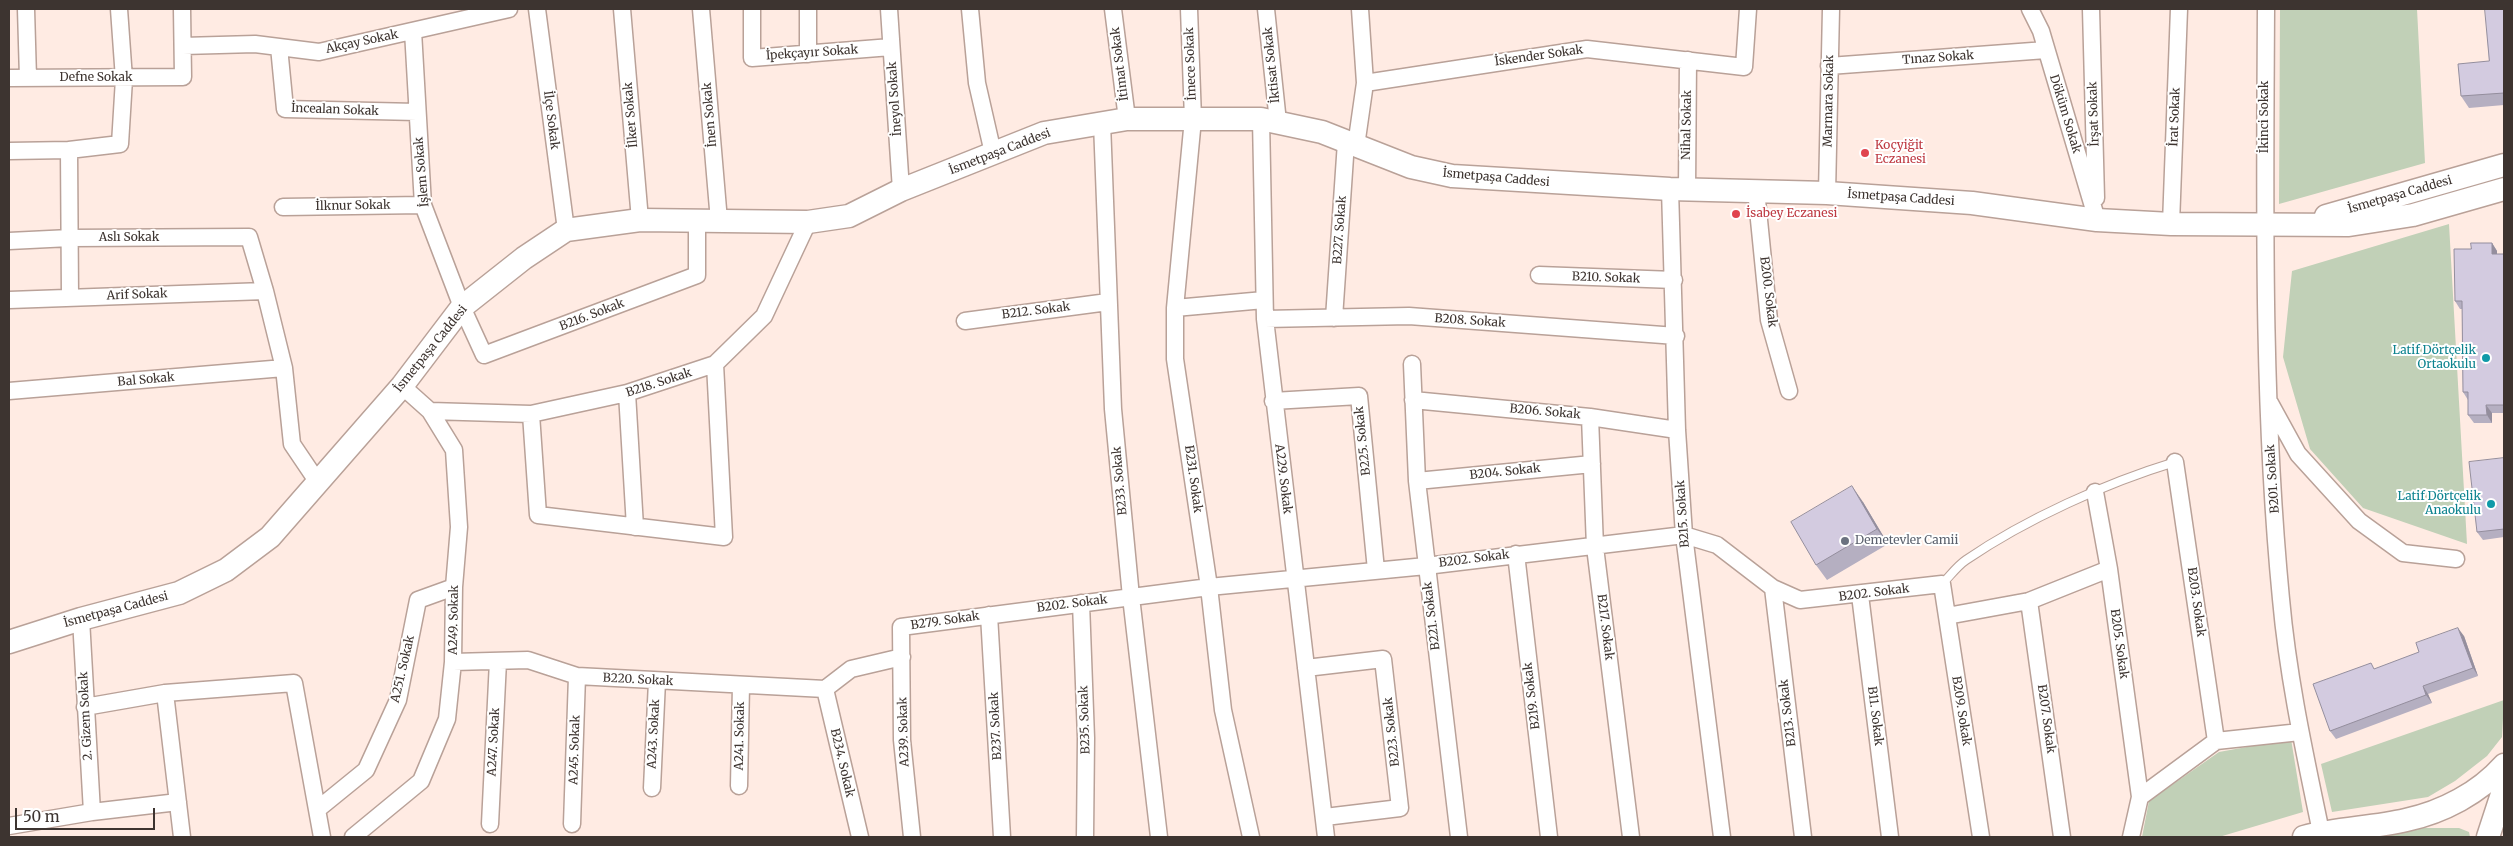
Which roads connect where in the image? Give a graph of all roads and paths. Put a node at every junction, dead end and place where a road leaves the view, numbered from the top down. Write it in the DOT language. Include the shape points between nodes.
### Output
graph roads {
  1 [pos="26,9"];
  2 [pos="119,9"];
  3 [pos="182,9"];
  4 [pos="509,9"];
  5 [pos="537,9"];
  6 [pos="622,9"];
  7 [pos="701,9"];
  8 [pos="752,9"];
  9 [pos="808,9"];
  10 [pos="889,9"];
  11 [pos="970,9"];
  12 [pos="1113,9"];
  13 [pos="1189,9"];
  14 [pos="1266,9"];
  15 [pos="1360,9"];
  16 [pos="1748,9"];
  17 [pos="1831,9"];
  18 [pos="2030,9"];
  19 [pos="2091,9"];
  20 [pos="2179,9"];
  21 [pos="2266,9"];
  22 [pos="414,31"];
  23 [pos="183,46"];
  24 [pos="279,47"];
  25 [pos="892,48"];
  26 [pos="2046,50"];
  27 [pos="808,54"];
  28 [pos="1688,60"];
  29 [pos="1829,66"];
  30 [pos="9,78"];
  31 [pos="28,78"];
  32 [pos="124,79"];
  33 [pos="1365,83"];
  34 [pos="417,112"];
  35 [pos="1193,119"];
  36 [pos="1127,120"];
  37 [pos="1269,120"];
  38 [pos="1102,123"];
  39 [pos="1351,144"];
  40 [pos="69,150"];
  41 [pos="9,151"];
  42 [pos="994,153"];
  43 [pos="2504,165"];
  44 [pos="1678,189"];
  45 [pos="2504,189"];
  46 [pos="901,190"];
  47 [pos="1756,190"];
  48 [pos="1827,193"];
  49 [pos="423,205"];
  50 [pos="283,207"];
  51 [pos="640,220"];
  52 [pos="2097,220"];
  53 [pos="697,221"];
  54 [pos="719,221"];
  55 [pos="808,222"];
  56 [pos="2171,224"];
  57 [pos="2296,224"];
  58 [pos="2264,226"];
  59 [pos="566,230"];
  60 [pos="70,238"];
  61 [pos="9,241"];
  62 [pos="1539,275"];
  63 [pos="1674,280"];
  64 [pos="265,291"];
  65 [pos="70,297"];
  66 [pos="9,300"];
  67 [pos="1264,300"];
  68 [pos="1108,302"];
  69 [pos="462,307"];
  70 [pos="1175,308"];
  71 [pos="1334,318"];
  72 [pos="1265,319"];
  73 [pos="965,321"];
  74 [pos="1676,336"];
  75 [pos="716,364"];
  76 [pos="1412,364"];
  77 [pos="284,368"];
  78 [pos="402,386"];
  79 [pos="9,391"];
  80 [pos="1789,391"];
  81 [pos="627,393"];
  82 [pos="2268,398"];
  83 [pos="1413,400"];
  84 [pos="1273,401"];
  85 [pos="430,411"];
  86 [pos="531,414"];
  87 [pos="1590,417"];
  88 [pos="1677,430"];
  89 [pos="2175,462"];
  90 [pos="1592,464"];
  91 [pos="317,480"];
  92 [pos="1417,481"];
  93 [pos="2095,492"];
  94 [pos="635,527"];
  95 [pos="1684,535"];
  96 [pos="1595,547"];
  97 [pos="1516,554"];
  98 [pos="2456,559"];
  99 [pos="1426,566"];
  100 [pos="2109,568"];
  101 [pos="1376,570"];
  102 [pos="1296,579"];
  103 [pos="1942,584"];
  104 [pos="454,587"];
  105 [pos="1209,587"];
  106 [pos="1773,588"];
  107 [pos="1860,595"];
  108 [pos="1131,597"];
  109 [pos="2029,601"];
  110 [pos="1080,603"];
  111 [pos="989,614"];
  112 [pos="1947,616"];
  113 [pos="81,619"];
  114 [pos="901,627"];
  115 [pos="9,642"];
  116 [pos="902,656"];
  117 [pos="498,660"];
  118 [pos="453,662"];
  119 [pos="1306,668"];
  120 [pos="577,676"];
  121 [pos="657,681"];
  122 [pos="741,685"];
  123 [pos="825,689"];
  124 [pos="165,693"];
  125 [pos="85,707"];
  126 [pos="2300,732"];
  127 [pos="2216,741"];
  128 [pos="2504,765"];
  129 [pos="739,786"];
  130 [pos="652,788"];
  131 [pos="2504,788"];
  132 [pos="2468,796"];
  133 [pos="2140,797"];
  134 [pos="178,802"];
  135 [pos="318,809"];
  136 [pos="92,812"];
  137 [pos="1325,818"];
  138 [pos="490,824"];
  139 [pos="572,824"];
  140 [pos="9,826"];
  141 [pos="2490,830"];
  142 [pos="2313,835"];
  143 [pos="182,837"];
  144 [pos="322,837"];
  145 [pos="353,837"];
  146 [pos="860,837"];
  147 [pos="912,837"];
  148 [pos="1002,837"];
  149 [pos="1085,837"];
  150 [pos="1159,837"];
  151 [pos="1250,837"];
  152 [pos="1326,837"];
  153 [pos="1459,837"];
  154 [pos="1549,837"];
  155 [pos="1632,837"];
  156 [pos="1722,837"];
  157 [pos="1803,837"];
  158 [pos="1890,837"];
  159 [pos="1981,837"];
  160 [pos="2062,837"];
  161 [pos="2131,837"];
  1 -- 31 [label="street"];
  2 -- 32 [label="street"];
  3 -- 23 [label="street"];
  4 -- 22 [label="street, Akçay Sokak"];
  5 -- 59 [label="street, İlçe Sokak"];
  6 -- 51 [label="street, İlker Sokak"];
  7 -- 54 [label="street, İnen Sokak"];
  8 -- 27 [label="street, İpekçayır Sokak" via="752,58"];
  9 -- 27 [label="street"];
  10 -- 25 [label="street, İneyol Sokak"];
  11 -- 42 [label="street" via="977,84"];
  12 -- 36 [label="street, İtimat Sokak"];
  13 -- 35 [label="street, İmece Sokak"];
  14 -- 37 [label="street, İktisat Sokak"];
  15 -- 33 [label="street, B227. Sokak"];
  16 -- 28 [label="street, İskender Sokak" via="1744,67"];
  17 -- 29 [label="street, Marmara Sokak"];
  18 -- 26 [label="street, Döküm Sokak"];
  19 -- 52 [label="street, İrşat Sokak"];
  20 -- 56 [label="street, İrat Sokak"];
  21 -- 58 [label="street, İkinci Sokak"];
  22 -- 24 [label="street, Akçay Sokak" via="319,52"];
  22 -- 34 [label="street, İşlem Sokak"];
  23 -- 24 [label="street, Akçay Sokak" via="255,44"];
  23 -- 32 [label="street, Defne Sokak" via="183,77"];
  24 -- 34 [label="street, İncealan Sokak" via="285,108"];
  25 -- 27 [label="street, İpekçayır Sokak"];
  25 -- 46 [label="street, İneyol Sokak"];
  26 -- 29 [label="street, Tınaz Sokak"];
  26 -- 52 [label="street, Döküm Sokak"];
  28 -- 33 [label="street, İskender Sokak" via="1587,49"];
  28 -- 44 [label="street, Nihal Sokak"];
  29 -- 48 [label="street, Marmara Sokak"];
  30 -- 31 [label="street, Defne Sokak"];
  31 -- 32 [label="street, Defne Sokak"];
  32 -- 40 [label="street" via="120,144"];
  33 -- 39 [label="street, B227. Sokak"];
  34 -- 49 [label="street, İşlem Sokak"];
  35 -- 36 [label="main road, İsmetpaşa Caddesi"];
  35 -- 37 [label="main road, İsmetpaşa Caddesi"];
  35 -- 70 [label="street, B231. Sokak"];
  36 -- 38 [label="main road, İsmetpaşa Caddesi"];
  37 -- 39 [label="main road, İsmetpaşa Caddesi" via="1322,132"];
  37 -- 67 [label="street, A229. Sokak"];
  38 -- 42 [label="main road, İsmetpaşa Caddesi" via="1044,133"];
  38 -- 68 [label="street, B233. Sokak"];
  39 -- 44 [label="main road, İsmetpaşa Caddesi" via="1410,167 1452,176"];
  39 -- 71 [label="street, B227. Sokak"];
  40 -- 41 [label="street"];
  40 -- 60 [label="street"];
  42 -- 46 [label="main road, İsmetpaşa Caddesi"];
  43 -- 57 [label="main road, İsmetpaşa Caddesi"];
  44 -- 47 [label="main road, İsmetpaşa Caddesi"];
  44 -- 63 [label="street, B215. Sokak"];
  45 -- 57 [label="main road, İsmetpaşa Caddesi" via="2412,215 2349,225"];
  46 -- 55 [label="main road, İsmetpaşa Caddesi" via="850,216"];
  47 -- 48 [label="main road, İsmetpaşa Caddesi"];
  47 -- 80 [label="street, B200. Sokak" via="1769,320"];
  48 -- 52 [label="main road, İsmetpaşa Caddesi" via="1972,203"];
  49 -- 50 [label="street, İlknur Sokak"];
  49 -- 69 [label="street, İşlem Sokak"];
  51 -- 53 [label="main road, İsmetpaşa Caddesi"];
  51 -- 59 [label="main road, İsmetpaşa Caddesi"];
  52 -- 56 [label="main road, İsmetpaşa Caddesi"];
  53 -- 54 [label="main road, İsmetpaşa Caddesi"];
  53 -- 69 [label="street, B216. Sokak" via="697,275 484,355"];
  54 -- 55 [label="main road, İsmetpaşa Caddesi"];
  55 -- 75 [label="street, B218. Sokak" via="764,316"];
  56 -- 58 [label="main road, İsmetpaşa Caddesi"];
  57 -- 58 [label="main road, İsmetpaşa Caddesi"];
  58 -- 82 [label="street, B201. Sokak"];
  59 -- 69 [label="main road, İsmetpaşa Caddesi"];
  60 -- 61 [label="street, Aslı Sokak"];
  60 -- 64 [label="street, Aslı Sokak" via="249,237"];
  60 -- 65 [label="street"];
  62 -- 63 [label="street, B210. Sokak"];
  63 -- 74 [label="street, B215. Sokak"];
  64 -- 65 [label="street, Arif Sokak"];
  64 -- 77 [label="street"];
  65 -- 66 [label="street, Arif Sokak"];
  67 -- 70 [label="street"];
  67 -- 72 [label="street, A229. Sokak"];
  68 -- 73 [label="street, B212. Sokak"];
  68 -- 108 [label="street, B233. Sokak" via="1113,409"];
  69 -- 78 [label="main road, İsmetpaşa Caddesi"];
  70 -- 105 [label="street, B231. Sokak" via="1175,359"];
  71 -- 72 [label="street, B208. Sokak"];
  71 -- 74 [label="street, B208. Sokak" via="1409,316"];
  72 -- 84 [label="street, A229. Sokak"];
  74 -- 88 [label="street, B215. Sokak"];
  75 -- 81 [label="street, B218. Sokak"];
  75 -- 94 [label="street" via="724,537"];
  76 -- 83 [label="street, B221. Sokak"];
  77 -- 79 [label="street, Bal Sokak"];
  77 -- 91 [label="street" via="292,444"];
  78 -- 85 [label="street, A249. Sokak"];
  78 -- 91 [label="main road, İsmetpaşa Caddesi"];
  81 -- 86 [label="street, B218. Sokak"];
  81 -- 94 [label="street"];
  82 -- 98 [label="street" via="2298,454 2359,521 2403,552"];
  82 -- 126 [label="street, B201. Sokak" via="2281,600"];
  83 -- 87 [label="street, B206. Sokak"];
  83 -- 92 [label="street, B221. Sokak"];
  84 -- 101 [label="street, B225. Sokak" via="1359,396"];
  84 -- 102 [label="street, A229. Sokak"];
  85 -- 86 [label="street, B218. Sokak"];
  85 -- 104 [label="street, A249. Sokak" via="454,450 460,527"];
  86 -- 94 [label="street" via="538,515"];
  87 -- 88 [label="street, B206. Sokak"];
  87 -- 90 [label="street, B217. Sokak"];
  88 -- 95 [label="street, B215. Sokak"];
  89 -- 93 [label="lane" via="2141,472"];
  89 -- 127 [label="street, B203. Sokak"];
  90 -- 92 [label="street, B204. Sokak"];
  90 -- 96 [label="street, B217. Sokak"];
  91 -- 113 [label="main road, İsmetpaşa Caddesi" via="270,537 226,570 179,593"];
  92 -- 99 [label="street, B221. Sokak"];
  93 -- 100 [label="street, B205. Sokak"];
  93 -- 103 [label="lane" via="1965,561"];
  95 -- 96 [label="street, B202. Sokak"];
  95 -- 106 [label="street, B202. Sokak" via="1716,545"];
  95 -- 156 [label="street, B215. Sokak"];
  96 -- 97 [label="street, B202. Sokak"];
  96 -- 155 [label="street, B217. Sokak"];
  97 -- 99 [label="street, B202. Sokak"];
  97 -- 154 [label="street, B219. Sokak"];
  99 -- 101 [label="street, B202. Sokak"];
  99 -- 153 [label="street, B221. Sokak"];
  100 -- 109 [label="street"];
  100 -- 133 [label="street, B205. Sokak"];
  101 -- 102 [label="street, B202. Sokak"];
  102 -- 105 [label="street, B202. Sokak"];
  102 -- 119 [label="street, A229. Sokak"];
  103 -- 107 [label="street, B202. Sokak"];
  103 -- 112 [label="street, B209. Sokak"];
  104 -- 118 [label="street, A249. Sokak"];
  104 -- 135 [label="street, A251. Sokak" via="418,600 398,700 366,770"];
  105 -- 108 [label="street, B202. Sokak"];
  105 -- 151 [label="street, B231. Sokak" via="1223,710"];
  106 -- 107 [label="street, B202. Sokak" via="1800,600"];
  106 -- 157 [label="street, B213. Sokak"];
  107 -- 158 [label="street, B11. Sokak"];
  108 -- 110 [label="street, B202. Sokak"];
  108 -- 150 [label="street, B233. Sokak"];
  109 -- 112 [label="street"];
  109 -- 160 [label="street, B207. Sokak"];
  110 -- 111 [label="street, B202. Sokak"];
  110 -- 149 [label="street, B235. Sokak" via="1086,738"];
  111 -- 114 [label="street, B279. Sokak"];
  111 -- 148 [label="street, B237. Sokak"];
  112 -- 159 [label="street, B209. Sokak"];
  113 -- 115 [label="main road, İsmetpaşa Caddesi"];
  113 -- 125 [label="street, 2. Gizem Sokak"];
  114 -- 116 [label="street, A239. Sokak"];
  116 -- 123 [label="street" via="851,669"];
  116 -- 147 [label="street, A239. Sokak" via="902,740"];
  117 -- 118 [label="street, B220. Sokak"];
  117 -- 120 [label="street, B220. Sokak" via="528,660"];
  117 -- 138 [label="street, A247. Sokak"];
  118 -- 145 [label="street, A249. Sokak" via="447,720 421,782"];
  119 -- 137 [label="street, A229. Sokak"];
  119 -- 137 [label="street, B223. Sokak" via="1384,659 1400,808"];
  120 -- 121 [label="street, B220. Sokak"];
  120 -- 139 [label="street, A245. Sokak"];
  121 -- 122 [label="street, B220. Sokak"];
  121 -- 130 [label="street, A243. Sokak"];
  122 -- 123 [label="street, B220. Sokak"];
  122 -- 129 [label="street, A241. Sokak"];
  123 -- 146 [label="street, B234. Sokak"];
  124 -- 125 [label="street"];
  124 -- 134 [label="street"];
  124 -- 135 [label="street" via="294,683"];
  125 -- 136 [label="street, 2. Gizem Sokak"];
  126 -- 127 [label="street"];
  126 -- 142 [label="street, B201. Sokak"];
  127 -- 133 [label="street"];
  128 -- 132 [label="main road"];
  131 -- 141 [label="main road"];
  132 -- 141 [label="main road" via="2483,800 2490,810"];
  132 -- 142 [label="main road" via="2407,820"];
  133 -- 161 [label="street"];
  134 -- 136 [label="street"];
  134 -- 143 [label="street"];
  135 -- 144 [label="street"];
  136 -- 140 [label="street"];
  137 -- 152 [label="street, A229. Sokak"];
}
